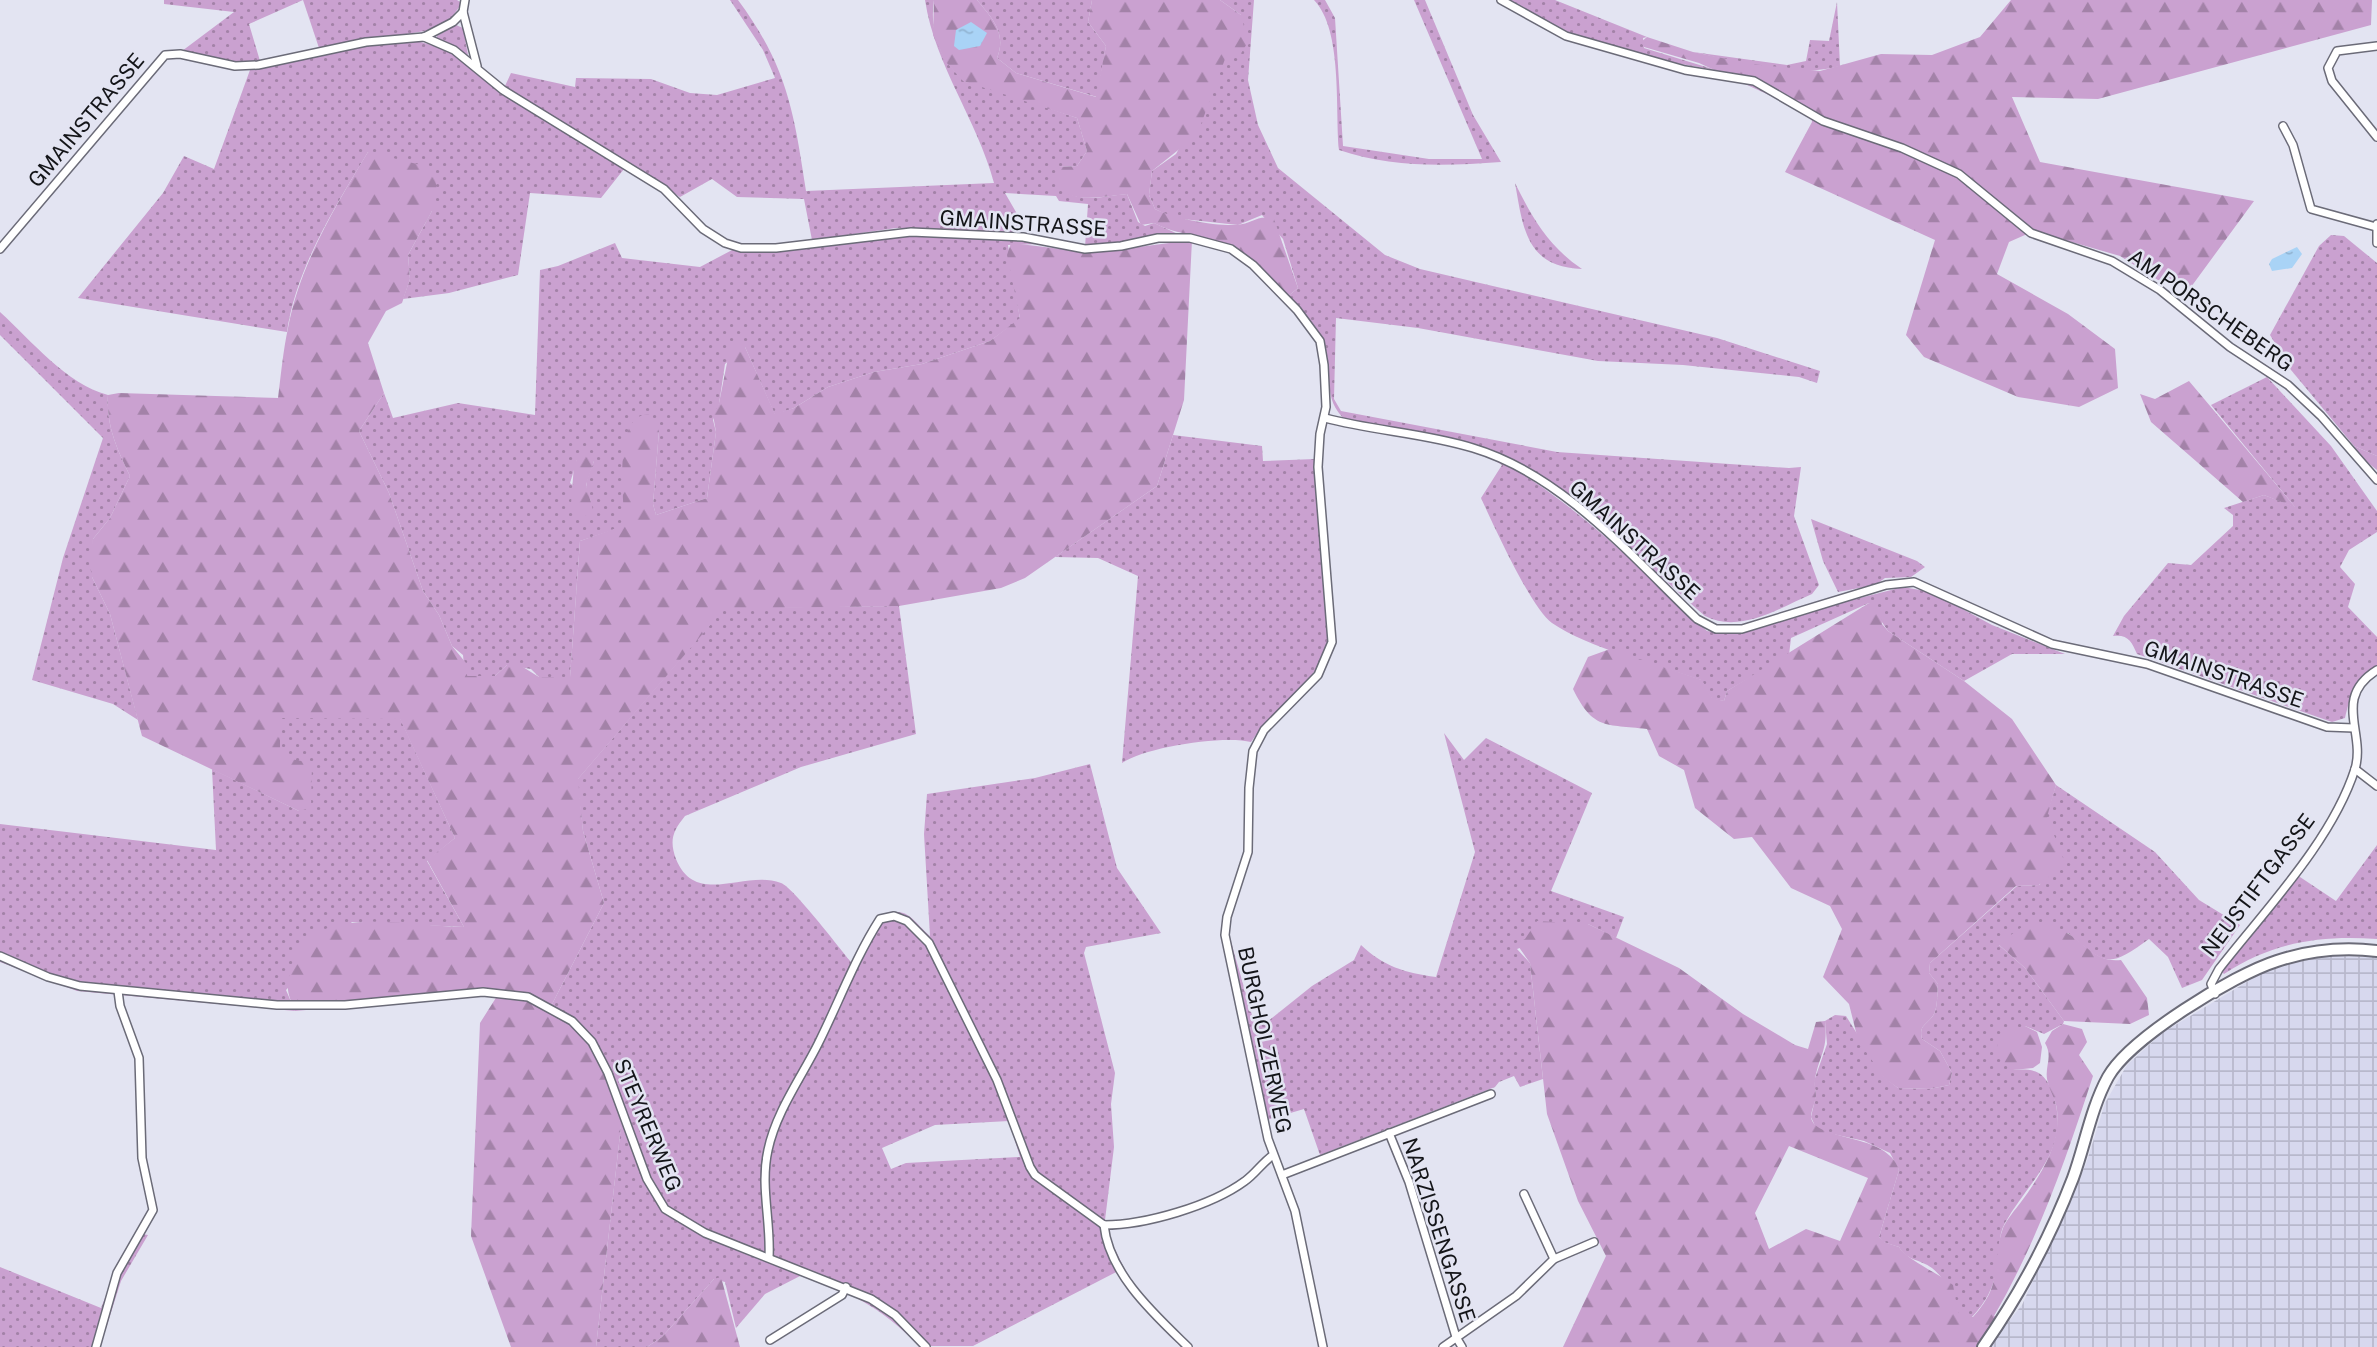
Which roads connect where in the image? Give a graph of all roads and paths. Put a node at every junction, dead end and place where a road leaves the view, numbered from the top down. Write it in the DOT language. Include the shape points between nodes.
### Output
graph roads {
  1 [pos="465,0"];
  2 [pos="1501,0"];
  3 [pos="463,12"];
  4 [pos="424,37"];
  5 [pos="2377,46"];
  6 [pos="477,66"];
  7 [pos="2283,126"];
  8 [pos="2377,137"];
  9 [pos="2377,225"];
  10 [pos="2377,243"];
  11 [pos="0,249"];
  12 [pos="1325,418"];
  13 [pos="2377,481"];
  14 [pos="2377,670"];
  15 [pos="2354,728"];
  16 [pos="2355,769"];
  17 [pos="2377,786"];
  18 [pos="2377,951"];
  19 [pos="0,956"];
  20 [pos="118,991"];
  21 [pos="2215,993"];
  22 [pos="1491,1094"];
  23 [pos="1389,1133"];
  24 [pos="1273,1155"];
  25 [pos="1282,1175"];
  26 [pos="1524,1195"];
  27 [pos="1104,1225"];
  28 [pos="1594,1242"];
  29 [pos="769,1257"];
  30 [pos="1554,1259"];
  31 [pos="846,1287"];
  32 [pos="1456,1338"];
  33 [pos="770,1340"];
  34 [pos="96,1347"];
  35 [pos="926,1347"];
  36 [pos="1188,1347"];
  37 [pos="1323,1347"];
  38 [pos="1443,1347"];
  39 [pos="1462,1347"];
  40 [pos="1983,1347"];
  1 -- 3 [label="street"];
  2 -- 13 [label="street, AM PORSCHEBERG" via="1566,36 1685,70 1754,81 1823,121 1902,148 1959,174 2031,233 2112,261 2160,290 2218,338 2288,386"];
  3 -- 4 [label="street, GMAINSTRASSE"];
  3 -- 6 [label="street"];
  4 -- 6 [label="street, GMAINSTRASSE"];
  4 -- 11 [label="street, GMAINSTRASSE" via="366,42 258,65 234,66 164,55"];
  5 -- 8 [label="street" via="2337,51 2328,68 2332,81"];
  6 -- 12 [label="street, GMAINSTRASSE" via="503,90 664,189 713,237 741,248 911,232 1023,237 1085,249 1172,237 1219,244 1253,265 1315,333 1324,358"];
  7 -- 9 [label="street" via="2311,209"];
  9 -- 10 [label="street"];
  12 -- 15 [label="street, GMAINSTRASSE" via="1453,442 1509,462 1578,509 1697,619 1716,629 1742,629 1886,585 1914,582 2052,644 2147,664 2327,727"];
  12 -- 24 [label="street, BURGHOLZERWEG" via="1318,467 1332,642 1318,675 1264,730 1253,751 1248,852 1225,935"];
  14 -- 15 [label="street, NEUSTIFTGASSE" via="2357,692 2352,706"];
  15 -- 16 [label="street, NEUSTIFTGASSE"];
  16 -- 17 [label="street"];
  16 -- 21 [label="street, NEUSTIFTGASSE" via="2322,836 2218,969 2211,984"];
  18 -- 21 [label="street" via="2336,949 2303,954 2261,967"];
  19 -- 20 [label="street, STEYRERWEG" via="64,982"];
  20 -- 29 [label="street, STEYRERWEG" via="302,1006 483,992 514,994 542,1003 578,1026 600,1054 647,1179 665,1209 705,1233"];
  20 -- 34 [label="street" via="139,1058 142,1158 153,1210 117,1273"];
  21 -- 40 [label="street" via="2138,1041 2109,1076 2054,1224 2011,1307"];
  22 -- 23 [label="street"];
  23 -- 25 [label="street"];
  23 -- 32 [label="street, NARZISSENGASSE" via="1409,1182"];
  24 -- 25 [label="street, BURGHOLZERWEG"];
  24 -- 27 [label="street, BURGHOLZERWEG" via="1221,1195 1145,1221"];
  25 -- 37 [label="street, BURGHOLZERWEG" via="1295,1212"];
  26 -- 30 [label="street"];
  27 -- 29 [label="street" via="1035,1175 992,1068 929,943 907,921 894,916 880,919 868,937 768,1148 764,1172"];
  27 -- 36 [label="street" via="1107,1242 1129,1285"];
  28 -- 30 [label="street"];
  29 -- 31 [label="street"];
  30 -- 32 [label="street" via="1525,1289"];
  31 -- 33 [label="street" via="842,1295"];
  31 -- 35 [label="street" via="884,1307"];
  32 -- 38 [label="street"];
  32 -- 39 [label="street, NARZISSENGASSE"];
}
